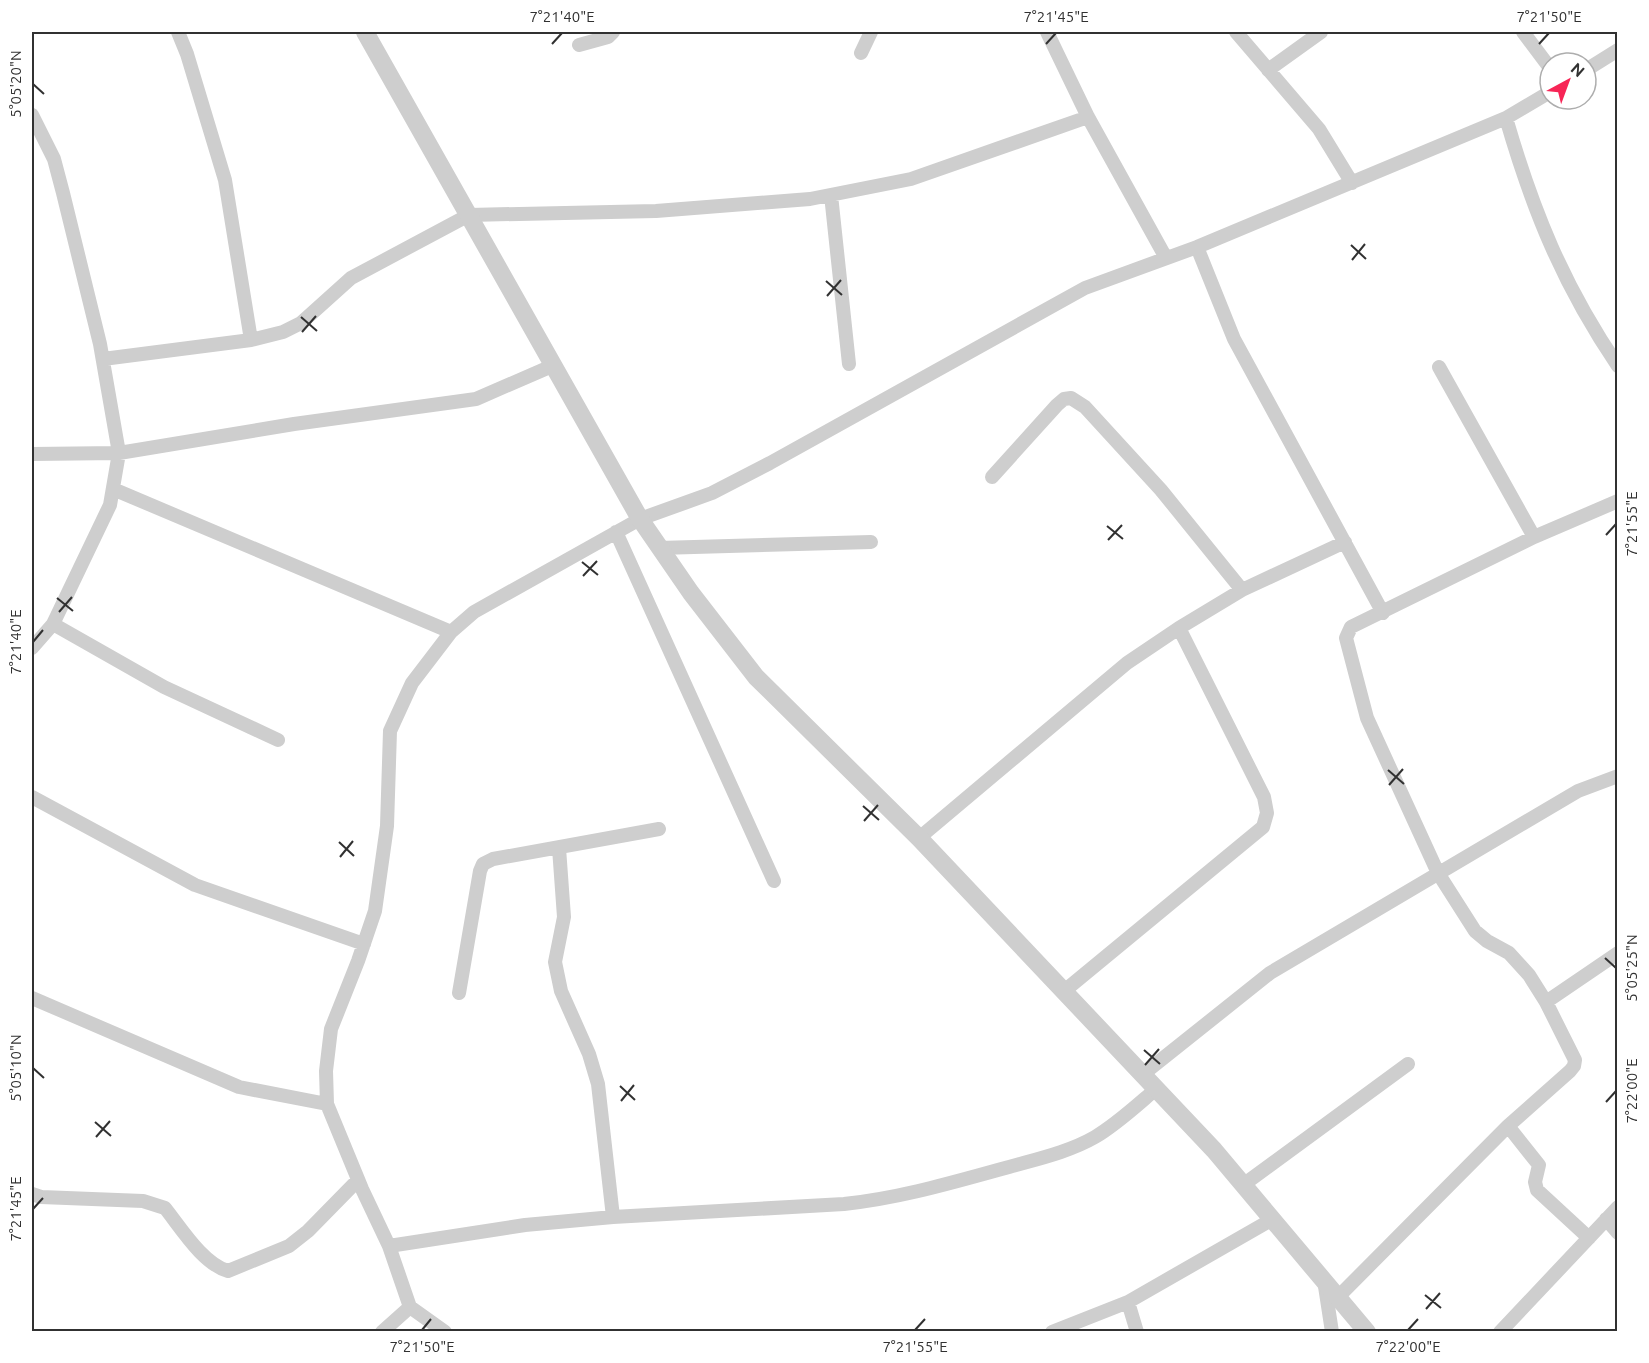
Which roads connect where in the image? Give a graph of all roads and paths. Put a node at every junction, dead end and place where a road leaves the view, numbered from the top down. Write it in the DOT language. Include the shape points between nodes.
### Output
graph roads {
  1 [pos="178,32"];
  2 [pos="365,32"];
  3 [pos="613,32"];
  4 [pos="871,32"];
  5 [pos="1047,32"];
  6 [pos="1236,32"];
  7 [pos="1321,32"];
  8 [pos="1522,32"];
  9 [pos="579,45"];
  10 [pos="1614,52"];
  11 [pos="861,53"];
  12 [pos="1538,53"];
  13 [pos="1598,62"];
  14 [pos="1617,67"];
  15 [pos="1268,70"];
  16 [pos="1538,99"];
  17 [pos="32,115"];
  18 [pos="1089,117"];
  19 [pos="1506,118"];
  20 [pos="1352,183"];
  21 [pos="831,195"];
  22 [pos="469,215"];
  23 [pos="1197,247"];
  24 [pos="1166,258"];
  25 [pos="251,340"];
  26 [pos="103,359"];
  27 [pos="849,364"];
  28 [pos="552,366"];
  29 [pos="1617,366"];
  30 [pos="1439,367"];
  31 [pos="118,453"];
  32 [pos="32,454"];
  33 [pos="992,477"];
  34 [pos="113,489"];
  35 [pos="1617,501"];
  36 [pos="640,519"];
  37 [pos="616,532"];
  38 [pos="1534,537"];
  39 [pos="871,542"];
  40 [pos="1345,542"];
  41 [pos="659,548"];
  42 [pos="1242,590"];
  43 [pos="1383,613"];
  44 [pos="53,624"];
  45 [pos="1179,628"];
  46 [pos="451,632"];
  47 [pos="32,648"];
  48 [pos="278,740"];
  49 [pos="1617,776"];
  50 [pos="32,797"];
  51 [pos="659,829"];
  52 [pos="919,838"];
  53 [pos="559,848"];
  54 [pos="1438,873"];
  55 [pos="774,882"];
  56 [pos="364,944"];
  57 [pos="1617,953"];
  58 [pos="1063,992"];
  59 [pos="459,993"];
  60 [pos="32,998"];
  61 [pos="1546,1002"];
  62 [pos="1408,1064"];
  63 [pos="1142,1075"];
  64 [pos="1156,1089"];
  65 [pos="327,1104"];
  66 [pos="1508,1126"];
  67 [pos="358,1180"];
  68 [pos="1243,1185"];
  69 [pos="32,1194"];
  70 [pos="1617,1207"];
  71 [pos="613,1217"];
  72 [pos="1606,1219"];
  73 [pos="1272,1220"];
  74 [pos="1617,1233"];
  75 [pos="1589,1238"];
  76 [pos="389,1246"];
  77 [pos="1324,1280"];
  78 [pos="1338,1297"];
  79 [pos="1128,1302"];
  80 [pos="410,1307"];
  81 [pos="382,1332"];
  82 [pos="445,1332"];
  83 [pos="1052,1332"];
  84 [pos="1137,1332"];
  85 [pos="1332,1332"];
  86 [pos="1367,1332"];
  87 [pos="1500,1332"];
  1 -- 25 [label="street" via="225,180"];
  2 -- 22 [label="street"];
  3 -- 9 [label="street"];
  4 -- 11 [label="street"];
  5 -- 18 [label="street"];
  6 -- 15 [label="street"];
  7 -- 15 [label="street"];
  8 -- 12 [label="street"];
  10 -- 13 [label="street"];
  10 -- 14 [label="street"];
  15 -- 20 [label="street" via="1319,129"];
  16 -- 19 [label="street"];
  17 -- 26 [label="street" via="54,159"];
  18 -- 21 [label="street" via="911,179"];
  18 -- 24 [label="street"];
  19 -- 20 [label="street"];
  19 -- 29 [label="street" via="1549,243 1578,302"];
  20 -- 23 [label="street"];
  21 -- 22 [label="street" via="656,211"];
  21 -- 27 [label="street"];
  22 -- 25 [label="street" via="351,278 293,328"];
  22 -- 28 [label="street"];
  23 -- 24 [label="street"];
  23 -- 40 [label="street" via="1234,339"];
  24 -- 36 [label="street" via="1085,288 770,464 712,492"];
  25 -- 26 [label="street"];
  26 -- 31 [label="street"];
  28 -- 31 [label="street" via="476,399"];
  28 -- 36 [label="street"];
  30 -- 38 [label="street"];
  31 -- 32 [label="street"];
  31 -- 34 [label="street"];
  33 -- 42 [label="street" via="1064,399 1071,398 1161,490"];
  34 -- 44 [label="street" via="110,505"];
  34 -- 46 [label="street"];
  35 -- 38 [label="street"];
  36 -- 37 [label="street"];
  36 -- 41 [label="street"];
  37 -- 46 [label="street" via="474,612"];
  37 -- 55 [label="street"];
  38 -- 43 [label="street"];
  39 -- 41 [label="street"];
  40 -- 42 [label="street"];
  40 -- 43 [label="street"];
  41 -- 52 [label="street" via="756,677"];
  42 -- 45 [label="street"];
  43 -- 54 [label="street" via="1351,627 1346,638 1367,718"];
  44 -- 47 [label="street"];
  44 -- 48 [label="street" via="164,687"];
  45 -- 52 [label="street" via="1127,663"];
  45 -- 58 [label="street" via="1264,796 1267,813 1263,826"];
  46 -- 56 [label="street" via="412,683 390,731 387,826 375,911"];
  49 -- 54 [label="street" via="1578,791"];
  50 -- 56 [label="street" via="195,885"];
  51 -- 53 [label="street"];
  52 -- 58 [label="street"];
  53 -- 59 [label="street" via="483,864"];
  53 -- 71 [label="street" via="564,917 555,962 561,991 598,1084"];
  54 -- 61 [label="street" via="1475,931 1509,953"];
  54 -- 63 [label="street" via="1270,973"];
  56 -- 65 [label="street" via="331,1029"];
  57 -- 61 [label="street"];
  58 -- 63 [label="street"];
  60 -- 65 [label="street" via="239,1087"];
  61 -- 66 [label="street" via="1575,1060 1574,1066"];
  62 -- 68 [label="street"];
  63 -- 64 [label="street"];
  64 -- 68 [label="street"];
  64 -- 71 [label="street" via="1119,1121 1085,1142 921,1191 844,1204"];
  65 -- 67 [label="street"];
  66 -- 75 [label="street" via="1539,1165 1537,1190"];
  66 -- 78 [label="street"];
  67 -- 69 [label="street" via="289,1246 228,1271 209,1261 165,1208 155,1203"];
  67 -- 76 [label="street"];
  68 -- 73 [label="street"];
  70 -- 72 [label="street"];
  71 -- 76 [label="street" via="525,1225"];
  72 -- 74 [label="street"];
  72 -- 75 [label="street"];
  73 -- 77 [label="street"];
  73 -- 79 [label="street"];
  75 -- 87 [label="street"];
  76 -- 80 [label="street"];
  77 -- 78 [label="street"];
  77 -- 85 [label="street"];
  78 -- 86 [label="street"];
  79 -- 83 [label="street"];
  79 -- 84 [label="street"];
  80 -- 81 [label="street"];
  80 -- 82 [label="street"];
}
